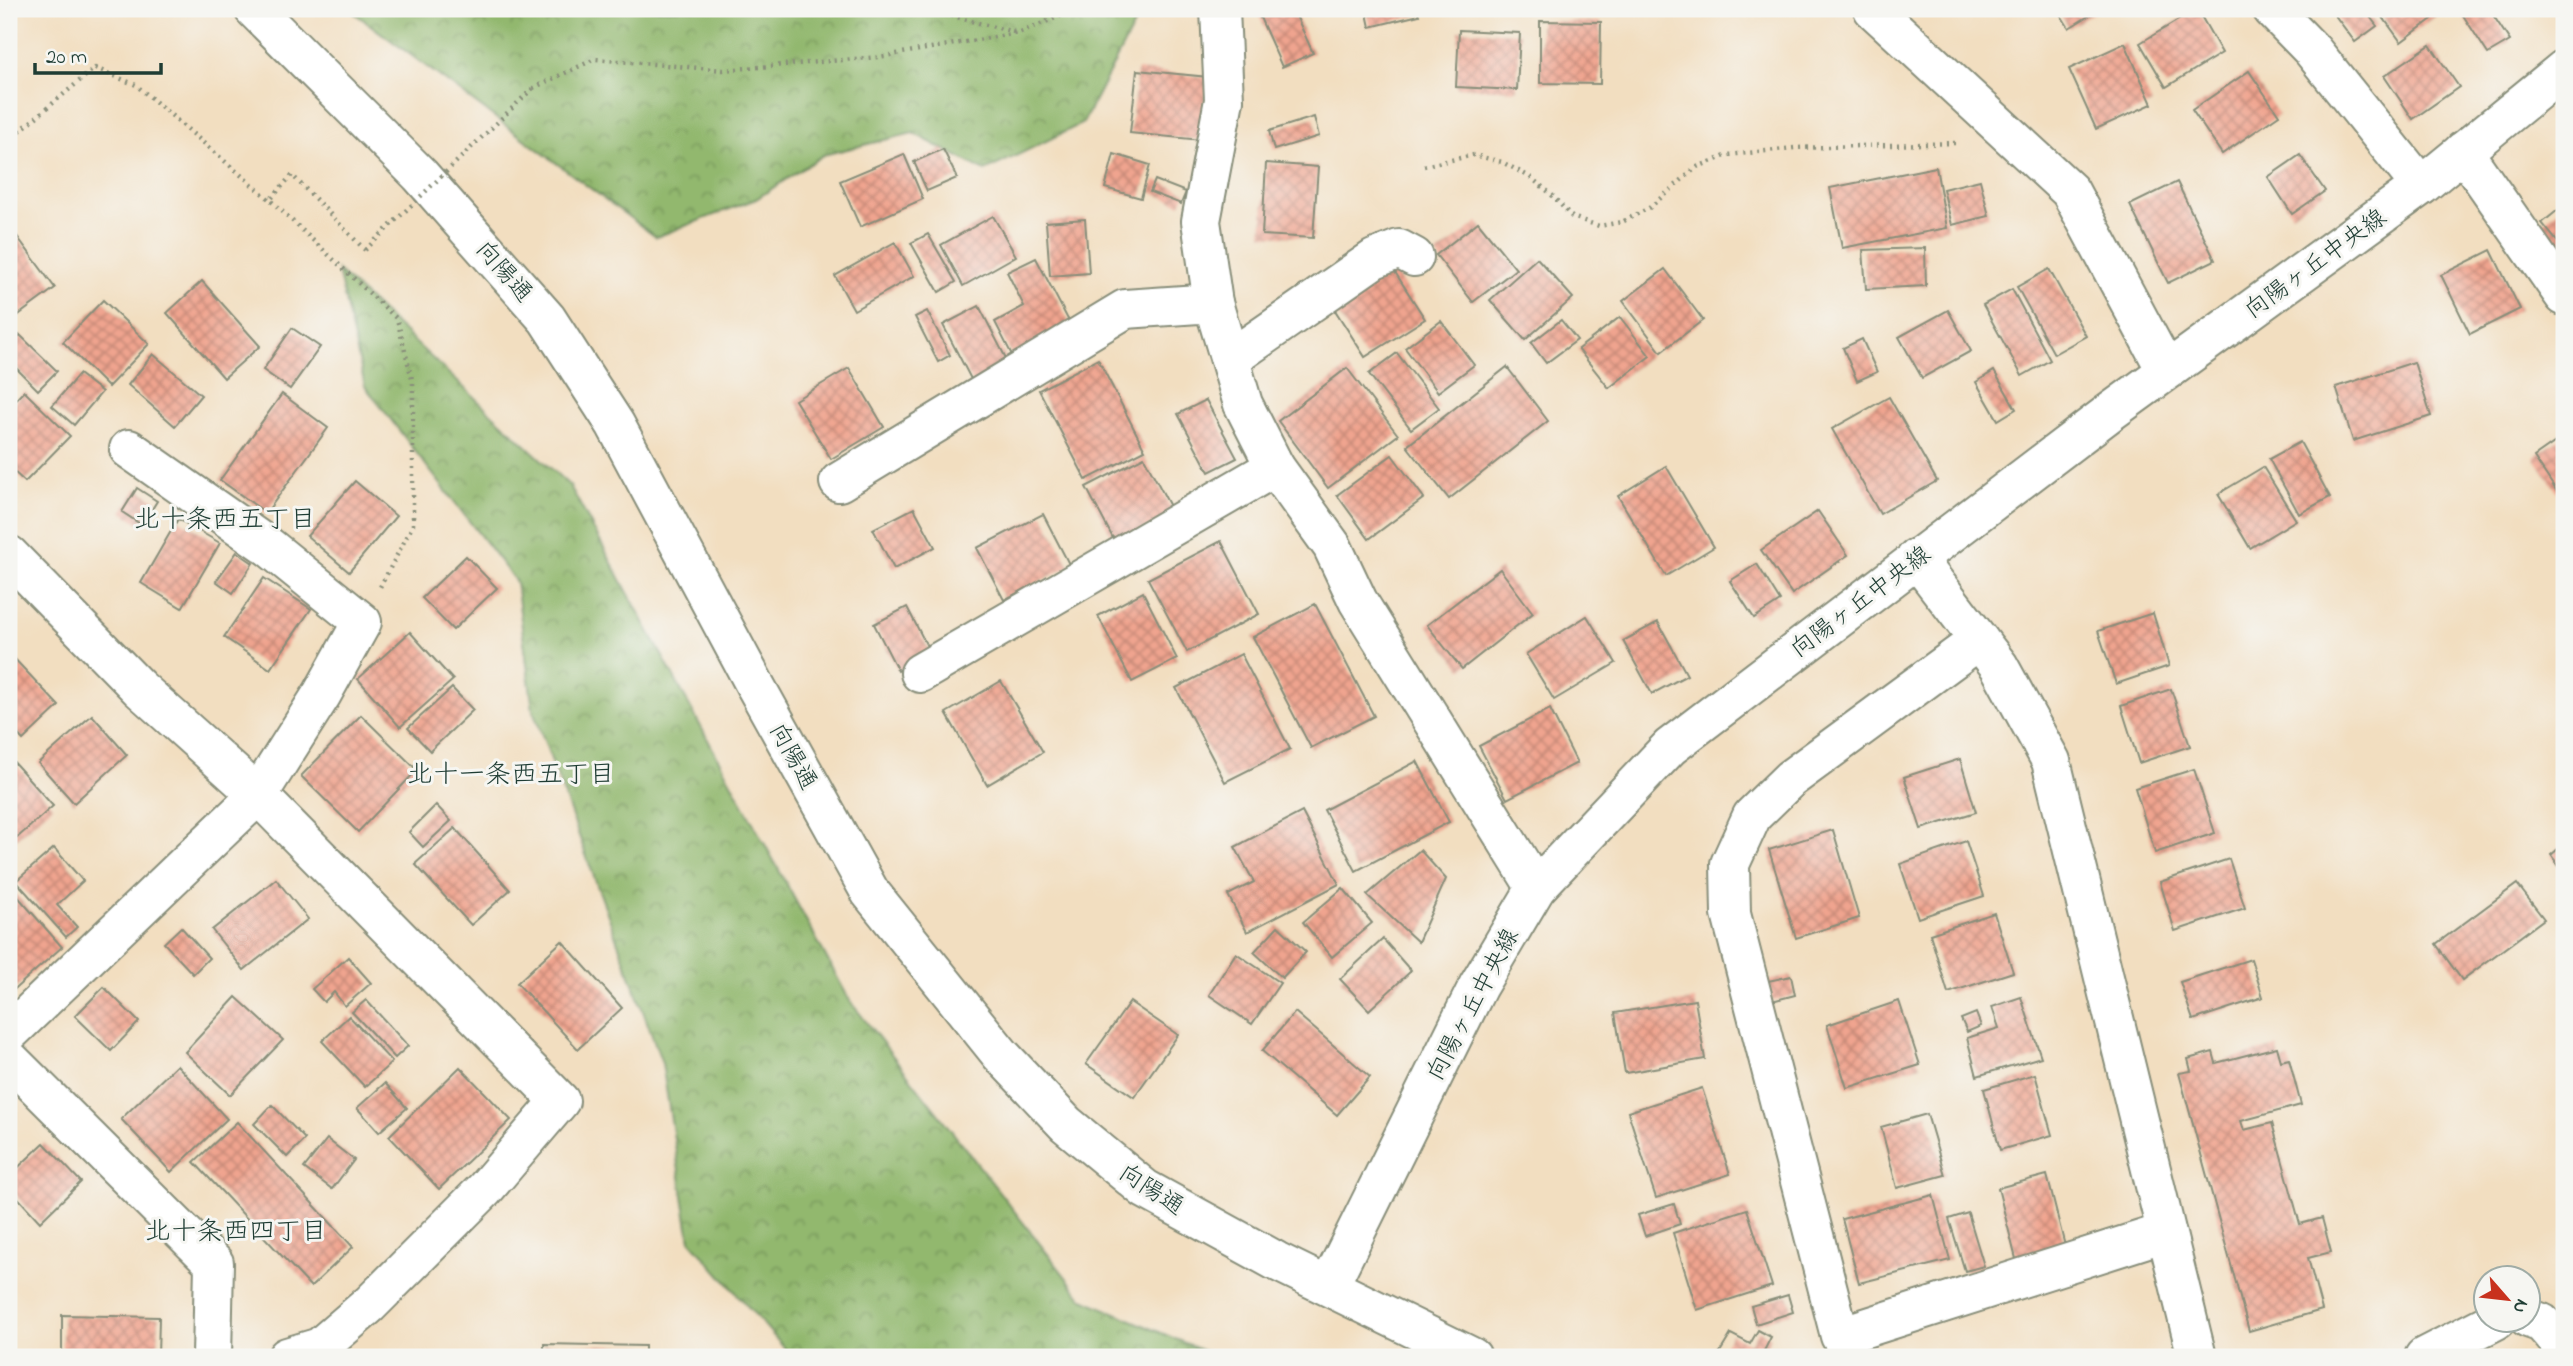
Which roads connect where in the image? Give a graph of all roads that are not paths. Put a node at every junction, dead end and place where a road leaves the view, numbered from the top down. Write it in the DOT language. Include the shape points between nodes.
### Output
graph roads {
  1 [pos="254,9"];
  2 [pos="1220,9"];
  3 [pos="1873,9"];
  4 [pos="2272,9"];
  5 [pos="2564,69"];
  6 [pos="2463,151"];
  7 [pos="2421,186"];
  8 [pos="1415,257"];
  9 [pos="2564,296"];
  10 [pos="1213,303"];
  11 [pos="1230,359"];
  12 [pos="2166,370"];
  13 [pos="129,449"];
  14 [pos="1275,467"];
  15 [pos="839,482"];
  16 [pos="9,555"];
  17 [pos="1916,558"];
  18 [pos="1979,640"];
  19 [pos="920,673"];
  20 [pos="258,795"];
  21 [pos="1536,888"];
  22 [pos="9,1033"];
  23 [pos="9,1059"];
  24 [pos="2166,1232"];
  25 [pos="1329,1286"];
  26 [pos="2542,1323"];
  27 [pos="2472,1333"];
  28 [pos="2564,1348"];
  29 [pos="222,1357"];
  30 [pos="287,1357"];
  31 [pos="1472,1357"];
  32 [pos="2197,1357"];
  33 [pos="2424,1357"];
  1 -- 25 [label="street, 向陽通" via="420,174 547,319 615,424 870,892 1001,1055 1066,1124 1145,1189"];
  2 -- 10 [label="street" via="1224,100 1201,221"];
  3 -- 12 [label="street" via="2070,191"];
  4 -- 7 [label="street" via="2312,50"];
  5 -- 6 [label="street, 向陽ヶ丘中央線"];
  6 -- 7 [label="street, 向陽ヶ丘中央線"];
  6 -- 9 [label="street"];
  7 -- 12 [label="street, 向陽ヶ丘中央線"];
  8 -- 11 [label="street" via="1399,249 1374,259"];
  10 -- 11 [label="street"];
  10 -- 15 [label="street" via="1125,309"];
  11 -- 14 [label="street" via="1243,404"];
  12 -- 17 [label="street, 向陽ヶ丘中央線"];
  13 -- 20 [label="street" via="269,547 362,622"];
  14 -- 19 [label="street"];
  14 -- 21 [label="street" via="1332,546 1358,601"];
  16 -- 20 [label="street" via="139,688"];
  17 -- 18 [label="street"];
  17 -- 21 [label="street, 向陽ヶ丘中央線" via="1670,747"];
  18 -- 24 [label="street" via="2021,701 2051,761"];
  18 -- 24 [label="street" via="1790,779 1752,816 1730,864 1731,914 1840,1336"];
  20 -- 22 [label="street"];
  20 -- 30 [label="street" via="560,1101 485,1189 370,1304 320,1347"];
  21 -- 25 [label="street, 向陽ヶ丘中央線" via="1478,986"];
  23 -- 29 [label="street" via="214,1264"];
  24 -- 32 [label="street"];
  25 -- 31 [label="street, 向陽通"];
  26 -- 28 [label="street"];
  27 -- 33 [label="street"];
}
